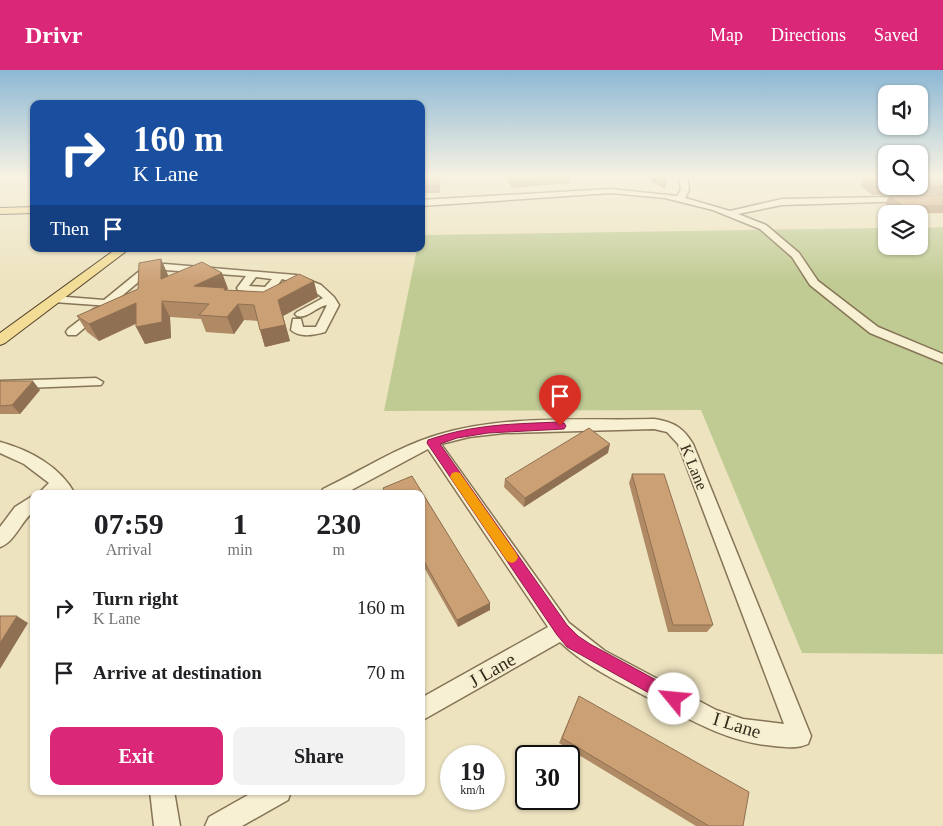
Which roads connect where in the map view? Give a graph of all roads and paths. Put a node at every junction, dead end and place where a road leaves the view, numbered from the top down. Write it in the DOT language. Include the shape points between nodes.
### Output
graph roads {
  1 [pos="734,212"];
  2 [pos="731,213"];
  3 [pos="118,252"];
  4 [pos="253,274"];
  5 [pos="279,276"];
  6 [pos="122,292"];
  7 [pos="54,299"];
  8 [pos="330,299"];
  9 [pos="106,304"];
  10 [pos="92,316"];
  11 [pos="72,332"];
  12 [pos="0,340"];
  13 [pos="943,359"];
  14 [pos="96,382"];
  15 [pos="0,385"];
  16 [pos="432,443"];
  17 [pos="2,448"];
  18 [pos="64,488"];
  19 [pos="337,490"];
  20 [pos="30,505"];
  21 [pos="0,540"];
  22 [pos="562,630"];
  23 [pos="425,708"];
  24 [pos="800,736"];
  25 [pos="163,795"];
  26 [pos="272,795"];
  27 [pos="167,826"];
  28 [pos="218,826"];
  1 -- 2 [label="street"];
  2 -- 13 [label="street" via="763,226 796,255 814,283 874,330"];
  3 -- 7 [label="main road"];
  4 -- 5 [label="street"];
  4 -- 5 [label="street" via="242,288 268,291"];
  4 -- 6 [label="street" via="165,267 146,271"];
  5 -- 8 [label="street" via="298,278 326,292"];
  6 -- 9 [label="street"];
  6 -- 10 [label="street" via="129,296 125,304 111,312"];
  7 -- 9 [label="street"];
  7 -- 12 [label="main road"];
  8 -- 8 [label="street" via="315,304 299,318 297,330 311,332 321,329 333,305"];
  9 -- 10 [label="street"];
  10 -- 11 [label="street"];
  14 -- 15 [label="street"];
  16 -- 19 [label="street" via="410,451"];
  16 -- 22 [label="street, I Lane"];
  16 -- 24 [label="street, K Lane" via="488,429 654,424 676,429 686,446"];
  17 -- 18 [label="street" via="41,466"];
  20 -- 21 [label="street"];
  22 -- 23 [label="street, J Lane"];
  22 -- 24 [label="street, I Lane" via="584,650 733,728 762,734"];
  25 -- 27 [label="street"];
  26 -- 28 [label="street"];
}
